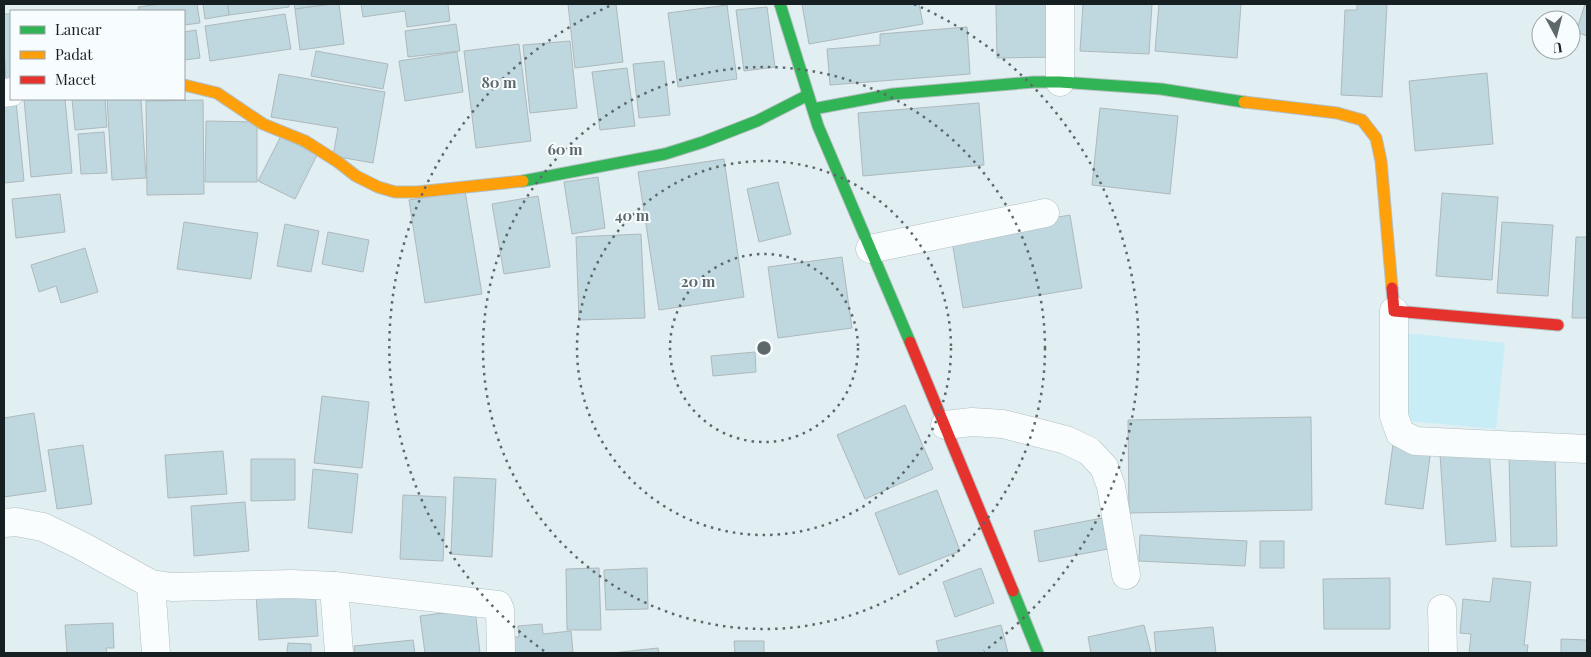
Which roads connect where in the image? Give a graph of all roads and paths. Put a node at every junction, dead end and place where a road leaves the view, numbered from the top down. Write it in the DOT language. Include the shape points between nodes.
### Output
graph roads {
  1 [pos="780,4"];
  2 [pos="1060,4"];
  3 [pos="1060,82"];
  4 [pos="185,85"];
  5 [pos="808,95"];
  6 [pos="812,109"];
  7 [pos="1045,213"];
  8 [pos="870,249"];
  9 [pos="1394,311"];
  10 [pos="1558,326"];
  11 [pos="946,425"];
  12 [pos="1587,449"];
  13 [pos="4,523"];
  14 [pos="1126,575"];
  15 [pos="151,584"];
  16 [pos="334,586"];
  17 [pos="1442,609"];
  18 [pos="156,653"];
  19 [pos="339,653"];
  20 [pos="500,653"];
  21 [pos="1038,653"];
  22 [pos="1443,653"];
  1 -- 5 [label="street"];
  2 -- 3 [label="street"];
  3 -- 6 [label="street" via="902,94"];
  3 -- 9 [label="street" via="1161,89 1337,112 1362,120 1376,138 1381,161"];
  4 -- 5 [label="street" via="217,93 263,124 305,141 356,176 395,192 514,183 665,154 757,121"];
  5 -- 6 [label="street"];
  6 -- 8 [label="street"];
  7 -- 8 [label="street"];
  8 -- 11 [label="street"];
  9 -- 10 [label="street"];
  9 -- 12 [label="street" via="1394,416 1400,433 1415,441"];
  11 -- 14 [label="street" via="972,422 1003,424 1066,440 1090,451 1104,467 1111,486"];
  11 -- 21 [label="street"];
  13 -- 15 [label="street" via="43,527"];
  15 -- 16 [label="street"];
  15 -- 18 [label="street"];
  16 -- 19 [label="street"];
  16 -- 20 [label="street" via="498,605"];
  17 -- 22 [label="street"];
}
